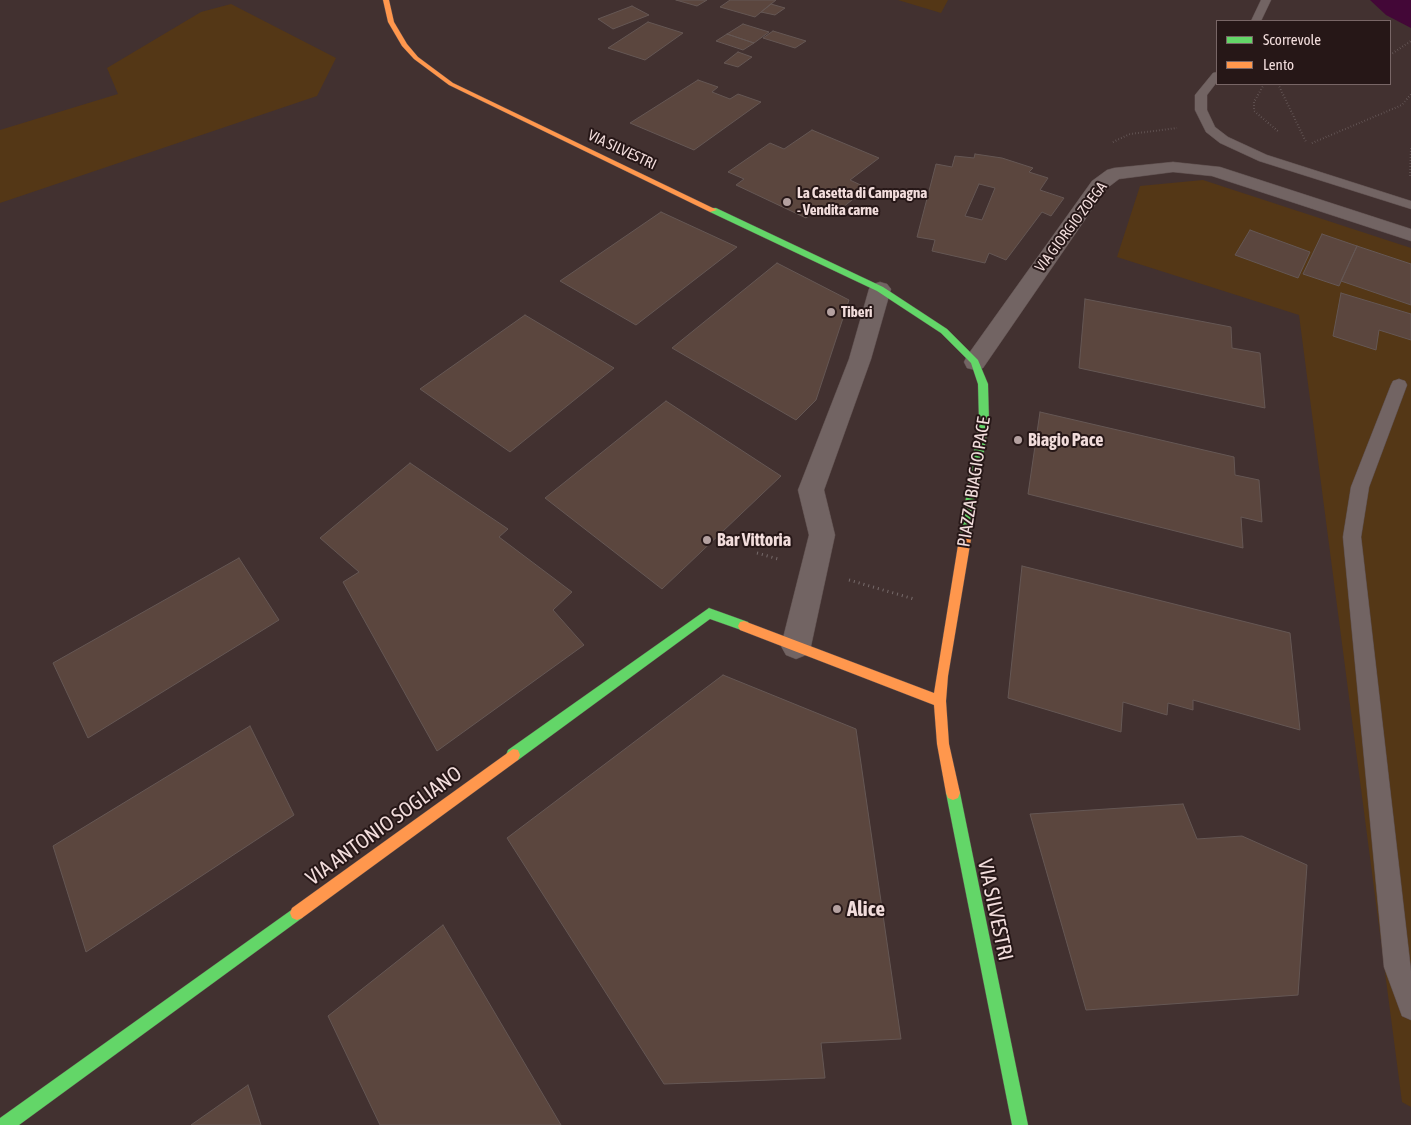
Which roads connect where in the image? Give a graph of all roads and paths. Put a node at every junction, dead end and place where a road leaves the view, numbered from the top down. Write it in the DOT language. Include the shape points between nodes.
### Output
graph roads {
  1 [pos="386,0"];
  2 [pos="1266,0"];
  3 [pos="1256,20"];
  4 [pos="1411,40"];
  5 [pos="1391,54"];
  6 [pos="1216,76"];
  7 [pos="1263,85"];
  8 [pos="1278,85"];
  9 [pos="1411,95"];
  10 [pos="1168,130"];
  11 [pos="1282,134"];
  12 [pos="1298,142"];
  13 [pos="1110,144"];
  14 [pos="1307,144"];
  15 [pos="1411,148"];
  16 [pos="1411,179"];
  17 [pos="1411,205"];
  18 [pos="1411,235"];
  19 [pos="880,289"];
  20 [pos="975,362"];
  21 [pos="1399,384"];
  22 [pos="796,646"];
  23 [pos="940,701"];
  24 [pos="1411,1007"];
  25 [pos="5,1125"];
  26 [pos="1020,1125"];
  1 -- 19 [label="main road, VIA SILVESTRI" via="391,22 404,45 451,84"];
  2 -- 3 [label="lane"];
  4 -- 5 [label="path"];
  6 -- 17 [label="lane" via="1201,96 1200,110 1210,129 1224,140 1258,157"];
  7 -- 11 [label="path" via="1254,102 1254,111"];
  8 -- 14 [label="path"];
  9 -- 14 [label="path" via="1402,105"];
  10 -- 13 [label="path" via="1130,134"];
  12 -- 14 [label="path"];
  15 -- 16 [label="path" via="1408,171"];
  18 -- 20 [label="street, VIA GIORGIO ZOEGA" via="1214,171 1173,167 1114,174 1098,185"];
  19 -- 20 [label="main road, PIAZZA BIAGIO PACE" via="944,331"];
  19 -- 22 [label="street" via="860,359 811,490 822,535"];
  20 -- 23 [label="main road, PIAZZA BIAGIO PACE" via="983,384 984,421"];
  21 -- 24 [label="lane" via="1360,487 1352,537 1397,967"];
  22 -- 23 [label="main road"];
  22 -- 25 [label="main road, VIA ANTONIO SOGLIANO" via="709,613"];
  23 -- 26 [label="main road, VIA SILVESTRI" via="949,778"];
}
